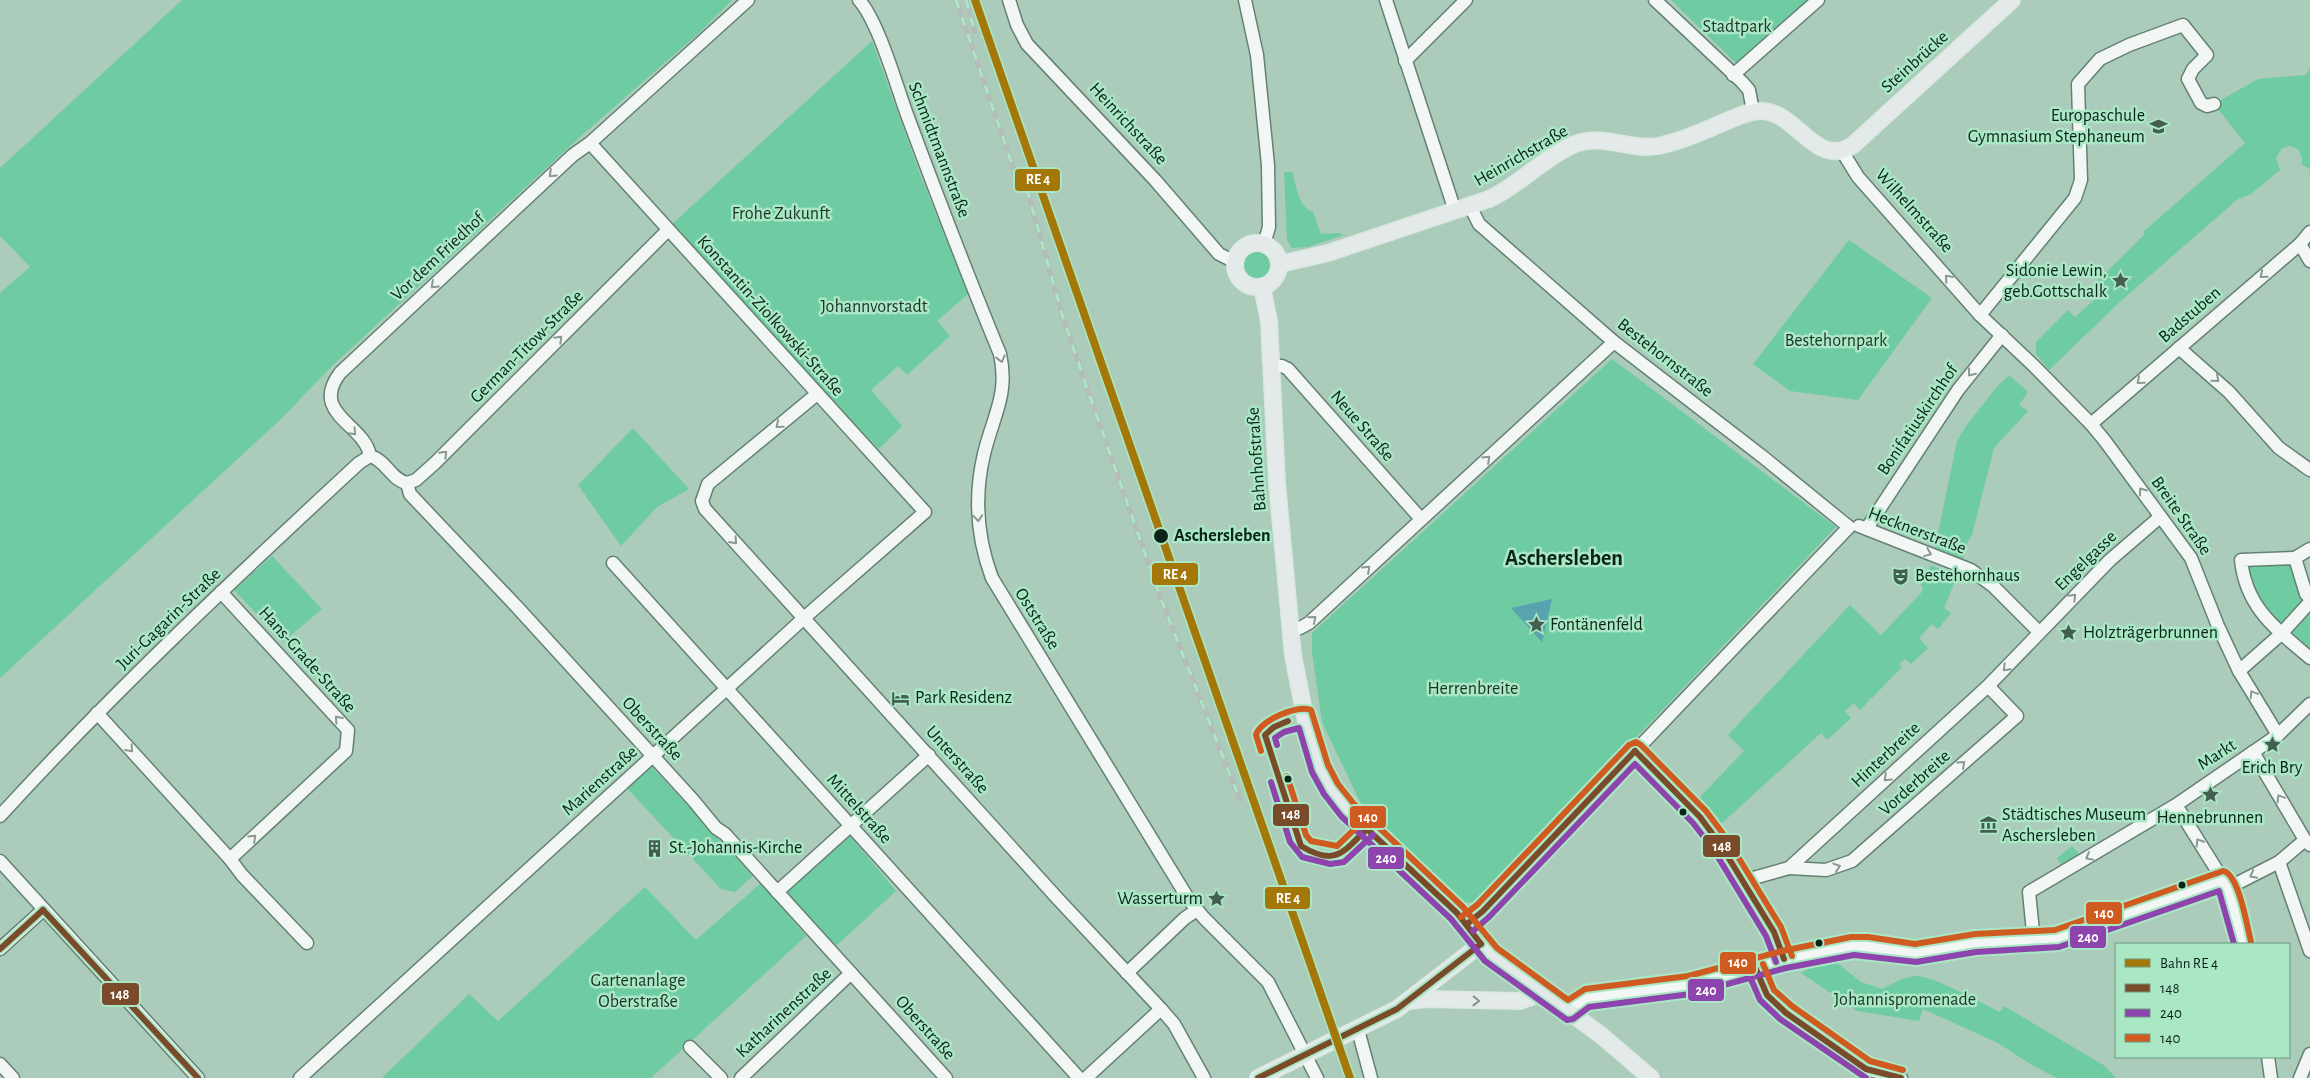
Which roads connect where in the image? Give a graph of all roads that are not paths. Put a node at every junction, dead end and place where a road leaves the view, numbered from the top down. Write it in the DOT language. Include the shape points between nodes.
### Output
graph roads {
  1 [pos="748,0"];
  2 [pos="859,0"];
  3 [pos="1009,0"];
  4 [pos="1245,0"];
  5 [pos="1386,0"];
  6 [pos="1466,0"];
  7 [pos="1655,0"];
  8 [pos="1818,0"];
  9 [pos="2012,0"];
  10 [pos="1406,61"];
  11 [pos="1734,74"];
  12 [pos="2214,104"];
  13 [pos="1753,111"];
  14 [pos="590,143"];
  15 [pos="1842,151"];
  16 [pos="1463,209"];
  17 [pos="668,230"];
  18 [pos="2310,232"];
  19 [pos="1264,244"];
  20 [pos="2300,244"];
  21 [pos="2310,261"];
  22 [pos="1235,262"];
  23 [pos="1280,264"];
  24 [pos="1262,287"];
  25 [pos="983,314"];
  26 [pos="1980,315"];
  27 [pos="2002,335"];
  28 [pos="1614,342"];
  29 [pos="2179,348"];
  30 [pos="1270,366"];
  31 [pos="2034,366"];
  32 [pos="817,394"];
  33 [pos="334,408"];
  34 [pos="2091,424"];
  35 [pos="370,456"];
  36 [pos="2310,470"];
  37 [pos="407,483"];
  38 [pos="925,512"];
  39 [pos="2160,517"];
  40 [pos="1421,519"];
  41 [pos="1849,527"];
  42 [pos="1867,528"];
  43 [pos="2310,549"];
  44 [pos="2295,558"];
  45 [pos="613,563"];
  46 [pos="221,592"];
  47 [pos="2310,598"];
  48 [pos="2310,602"];
  49 [pos="804,618"];
  50 [pos="1290,629"];
  51 [pos="2039,632"];
  52 [pos="2281,634"];
  53 [pos="2310,658"];
  54 [pos="2239,671"];
  55 [pos="1988,686"];
  56 [pos="729,689"];
  57 [pos="2310,704"];
  58 [pos="97,713"];
  59 [pos="2278,735"];
  60 [pos="1635,751"];
  61 [pos="2253,752"];
  62 [pos="928,755"];
  63 [pos="653,757"];
  64 [pos="2176,805"];
  65 [pos="0,816"];
  66 [pos="849,826"];
  67 [pos="2307,842"];
  68 [pos="230,859"];
  69 [pos="0,861"];
  70 [pos="2278,862"];
  71 [pos="1789,868"];
  72 [pos="1743,881"];
  73 [pos="2225,884"];
  74 [pos="777,892"];
  75 [pos="43,910"];
  76 [pos="1196,910"];
  77 [pos="1467,924"];
  78 [pos="2034,942"];
  79 [pos="307,943"];
  80 [pos="2243,943"];
  81 [pos="1481,944"];
  82 [pos="0,949"];
  83 [pos="2310,950"];
  84 [pos="1784,959"];
  85 [pos="1755,967"];
  86 [pos="851,973"];
  87 [pos="1127,973"];
  88 [pos="1441,976"];
  89 [pos="1538,988"];
  90 [pos="1450,1000"];
  91 [pos="1410,1001"];
  92 [pos="1162,1009"];
  93 [pos="1569,1011"];
  94 [pos="1358,1030"];
  95 [pos="690,1047"];
  96 [pos="2310,1054"];
  97 [pos="1305,1055"];
  98 [pos="2268,1058"];
  99 [pos="0,1064"];
  100 [pos="13,1078"];
  101 [pos="198,1078"];
  102 [pos="300,1078"];
  103 [pos="721,1078"];
  104 [pos="740,1078"];
  105 [pos="946,1078"];
  106 [pos="1079,1078"];
  107 [pos="1086,1078"];
  108 [pos="1204,1078"];
  109 [pos="1258,1078"];
  110 [pos="1316,1078"];
  111 [pos="1371,1078"];
  112 [pos="1651,1078"];
  113 [pos="1901,1078"];
  114 [pos="2271,1078"];
  115 [pos="2300,1078"];
  1 -- 14 [label="street, Vor dem Friedhof"];
  2 -- 25 [label="street, Schmidtmannstraße" via="865,6 880,41"];
  3 -- 22 [label="street, Heinrichstraße" via="1027,44 1155,180 1219,254"];
  4 -- 19 [label="street" via="1258,54 1268,165 1269,227"];
  5 -- 10 [label="street, Bestehornstraße"];
  6 -- 10 [label="street"];
  7 -- 11 [label="street"];
  8 -- 11 [label="street"];
  9 -- 15 [label="main road, Steinbrücke" via="1853,145"];
  10 -- 16 [label="street, Bestehornstraße"];
  11 -- 13 [label="street" via="1749,90"];
  12 -- 26 [label="street" via="2201,103 2188,79 2207,55 2183,25 2100,59 2078,84 2081,180 2075,198"];
  13 -- 15 [label="main road" via="1774,113 1825,150"];
  13 -- 16 [label="main road, Heinrichstraße" via="1659,146 1583,141 1560,152 1502,193"];
  14 -- 17 [label="street, Konstantin-Ziolkowski-Straße"];
  14 -- 33 [label="street, Vor dem Friedhof, one-way" via="573,155 340,372 332,386"];
  26 -- 15 [label="street, Wilhelmstraße, one-way" via="1858,177"];
  16 -- 23 [label="main road, Heinrichstraße" via="1328,253"];
  16 -- 28 [label="street, Bestehornstraße"];
  17 -- 32 [label="street, Konstantin-Ziolkowski-Straße"];
  37 -- 17 [label="street, German-Titow-Straße, one-way" via="416,480 435,463"];
  18 -- 20 [label="street, Badstuben"];
  19 -- 22 [label="main road" via="1246,246"];
  19 -- 23 [label="main road" via="1274,251"];
  20 -- 21 [label="street"];
  20 -- 29 [label="street, Badstuben, one-way"];
  22 -- 24 [label="main road" via="1236,273 1243,283 1254,288"];
  23 -- 24 [label="main road" via="1275,279"];
  24 -- 30 [label="main road, Bahnhofstraße" via="1268,312"];
  25 -- 76 [label="street, Oststraße, one-way" via="1000,354 1004,384 980,469 977,502 980,535 992,578"];
  26 -- 27 [label="street, Wilhelmstraße"];
  27 -- 31 [label="street, Wilhelmstraße"];
  27 -- 42 [label="street, Bonifatiuskirchhof, one-way" via="1958,390"];
  40 -- 28 [label="street, one-way"];
  28 -- 41 [label="street, Bestehornstraße"];
  29 -- 34 [label="street, Badstuben, one-way"];
  29 -- 36 [label="street, one-way" via="2230,392 2279,448"];
  30 -- 40 [label="street, Neue Straße" via="1288,369"];
  30 -- 50 [label="main road, Bahnhofstraße"];
  31 -- 34 [label="street, Breite Straße"];
  32 -- 38 [label="street, Konstantin-Ziolkowski-Straße"];
  32 -- 49 [label="street, Unterstraße, one-way" via="708,484 702,502"];
  33 -- 35 [label="street, Oberstraße, one-way" via="366,446"];
  39 -- 34 [label="street, Breite Straße, one-way"];
  35 -- 37 [label="street, Oberstraße" via="380,461 397,479"];
  35 -- 46 [label="street, Juri-Gagarin-Straße"];
  37 -- 63 [label="street, Oberstraße" via="410,494"];
  38 -- 49 [label="street, Marienstraße"];
  51 -- 39 [label="street, Engelgasse, one-way" via="2110,560"];
  39 -- 54 [label="street, Breite Straße" via="2196,566"];
  50 -- 40 [label="street, one-way" via="1309,623"];
  41 -- 42 [label="street, Hecknerstraße"];
  41 -- 60 [label="street"];
  42 -- 51 [label="street, Hecknerstraße, one-way" via="1971,570 1993,586"];
  43 -- 44 [label="street"];
  44 -- 47 [label="street"];
  44 -- 52 [label="street" via="2241,560 2249,592 2261,613"];
  45 -- 56 [label="street, Mittelstraße"];
  46 -- 58 [label="street, Juri-Gagarin-Straße"];
  68 -- 46 [label="street, Hans-Grade-Straße, one-way" via="346,751 348,730"];
  48 -- 52 [label="street"];
  49 -- 56 [label="street, Marienstraße"];
  49 -- 62 [label="street, Unterstraße"];
  50 -- 77 [label="main road" via="1308,730 1324,778 1350,812"];
  51 -- 55 [label="street, Hinterbreite, one-way"];
  52 -- 53 [label="street"];
  52 -- 54 [label="street"];
  59 -- 54 [label="street, Breite Straße, one-way"];
  55 -- 71 [label="street, Hinterbreite, one-way"];
  71 -- 55 [label="street, Vorderbreite, one-way" via="1826,870 1852,861 2017,716"];
  56 -- 63 [label="street, Marienstraße"];
  56 -- 66 [label="street, Mittelstraße"];
  57 -- 59 [label="street, Markt"];
  58 -- 65 [label="street, Juri-Gagarin-Straße"];
  58 -- 68 [label="street, one-way"];
  59 -- 61 [label="street, Markt"];
  60 -- 72 [label="street" via="1700,817"];
  60 -- 77 [label="street"];
  61 -- 64 [label="street, Markt"];
  67 -- 61 [label="street, one-way"];
  62 -- 66 [label="street"];
  62 -- 87 [label="street, Unterstraße"];
  63 -- 74 [label="street, Oberstraße"];
  63 -- 102 [label="street, Marienstraße"];
  73 -- 64 [label="street, one-way"];
  64 -- 78 [label="street, Markt, one-way" via="2029,892"];
  66 -- 74 [label="street"];
  66 -- 106 [label="street, Mittelstraße"];
  67 -- 70 [label="street"];
  68 -- 79 [label="street"];
  69 -- 75 [label="street"];
  70 -- 73 [label="street, one-way"];
  70 -- 83 [label="street"];
  71 -- 72 [label="street, Hinterbreite"];
  72 -- 84 [label="street" via="1774,932"];
  73 -- 78 [label="street" via="2070,936"];
  73 -- 80 [label="street"];
  74 -- 86 [label="street, Oberstraße"];
  75 -- 82 [label="street"];
  75 -- 101 [label="street"];
  76 -- 87 [label="street"];
  76 -- 97 [label="street, Oststraße" via="1268,982"];
  77 -- 81 [label="main road"];
  78 -- 84 [label="street" via="1975,943 1915,953 1853,946"];
  81 -- 88 [label="main road"];
  81 -- 89 [label="main road"];
  84 -- 85 [label="street"];
  85 -- 93 [label="street" via="1670,989 1587,998"];
  85 -- 113 [label="street" via="1767,995 1786,1013 1866,1069"];
  86 -- 104 [label="street, Katharinenstraße"];
  86 -- 105 [label="street, Oberstraße"];
  87 -- 92 [label="street, Unterstraße"];
  88 -- 90 [label="main road" via="1439,988"];
  88 -- 91 [label="main road"];
  90 -- 89 [label="main road, one-way" via="1520,1001 1531,997"];
  89 -- 93 [label="main road"];
  90 -- 91 [label="main road"];
  91 -- 94 [label="main road"];
  92 -- 107 [label="street"];
  92 -- 108 [label="street, Unterstraße"];
  93 -- 112 [label="main road"];
  94 -- 97 [label="main road"];
  94 -- 111 [label="street"];
  95 -- 103 [label="street"];
  96 -- 115 [label="street"];
  97 -- 109 [label="main road"];
  97 -- 110 [label="street, Oststraße"];
  98 -- 114 [label="street"];
  99 -- 100 [label="street"];
}
